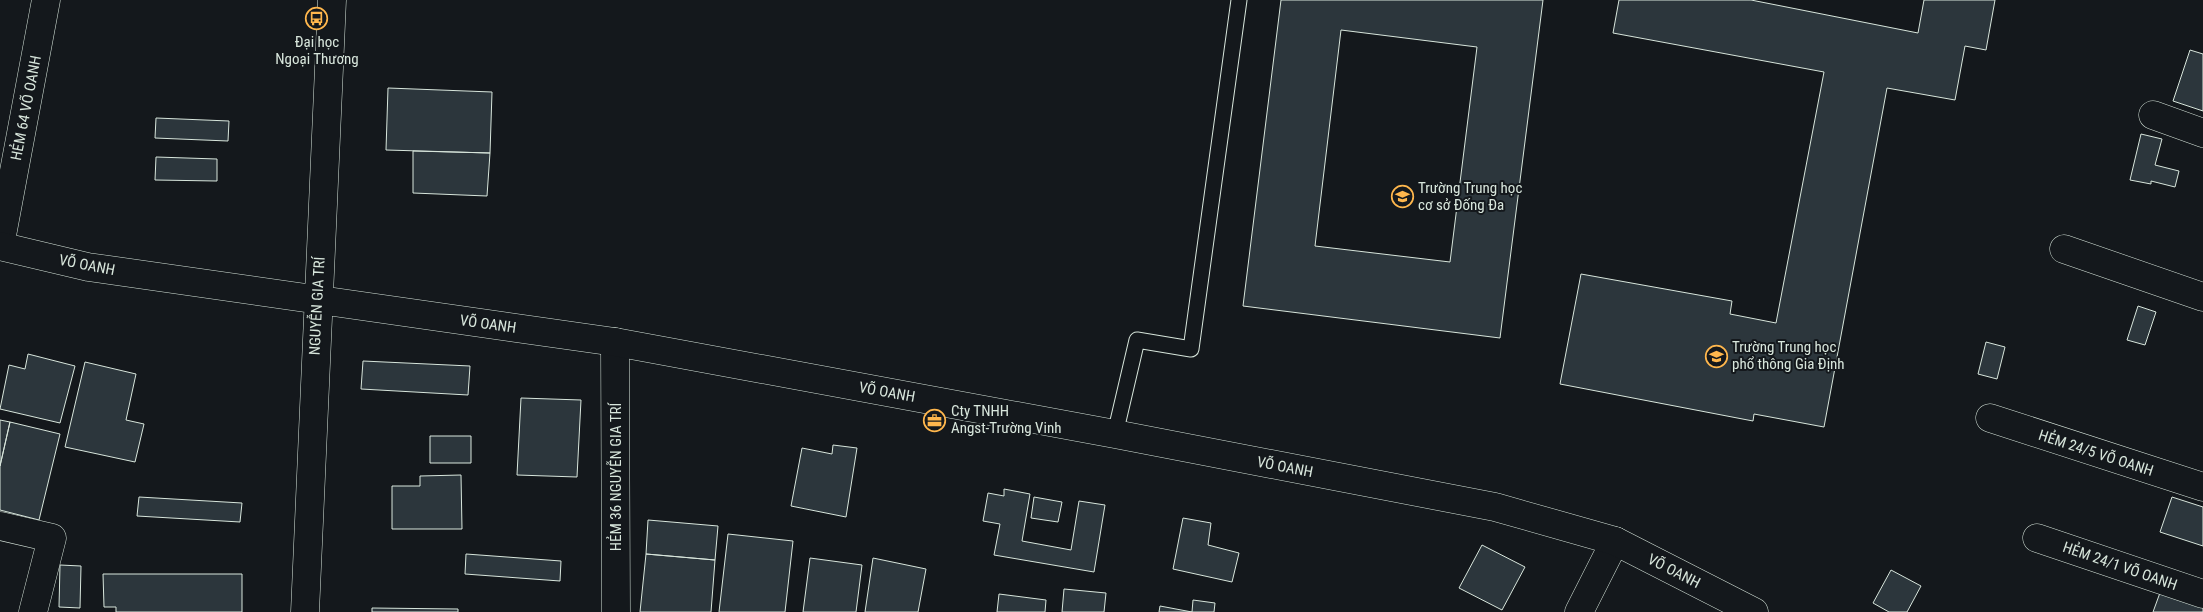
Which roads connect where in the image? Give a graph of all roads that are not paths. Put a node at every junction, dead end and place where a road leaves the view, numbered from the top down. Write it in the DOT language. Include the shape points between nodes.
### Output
graph roads {
  1 [pos="46,0"];
  2 [pos="332,0"];
  3 [pos="1239,0"];
  4 [pos="2153,116"];
  5 [pos="2203,132"];
  6 [pos="0,246"];
  7 [pos="2064,249"];
  8 [pos="2203,297"];
  9 [pos="318,300"];
  10 [pos="615,342"];
  11 [pos="1990,418"];
  12 [pos="1115,434"];
  13 [pos="2203,488"];
  14 [pos="0,526"];
  15 [pos="2037,538"];
  16 [pos="1616,541"];
  17 [pos="2203,594"];
  18 [pos="33,612"];
  19 [pos="305,612"];
  20 [pos="616,612"];
  21 [pos="1579,612"];
  22 [pos="1754,612"];
  1 -- 6 [label="street, HẺM 64 VÕ OANH"];
  2 -- 9 [label="street, NGUYỄN GIA TRÍ"];
  3 -- 12 [label="lane" via="1191,349 1137,340"];
  4 -- 5 [label="street"];
  6 -- 9 [label="street, VÕ OANH" via="88,267"];
  7 -- 8 [label="street"];
  9 -- 10 [label="street, VÕ OANH"];
  9 -- 19 [label="street, NGUYỄN GIA TRÍ"];
  10 -- 12 [label="street, VÕ OANH"];
  10 -- 20 [label="street, HẺM 36 NGUYỄN GIA TRÍ"];
  11 -- 13 [label="street, HẺM 24/5 VÕ OANH"];
  12 -- 16 [label="street, VÕ OANH" via="1496,508"];
  14 -- 18 [label="street" via="52,538"];
  15 -- 17 [label="street, HẺM 24/1 VÕ OANH"];
  16 -- 21 [label="street"];
  16 -- 22 [label="street, VÕ OANH"];
}
